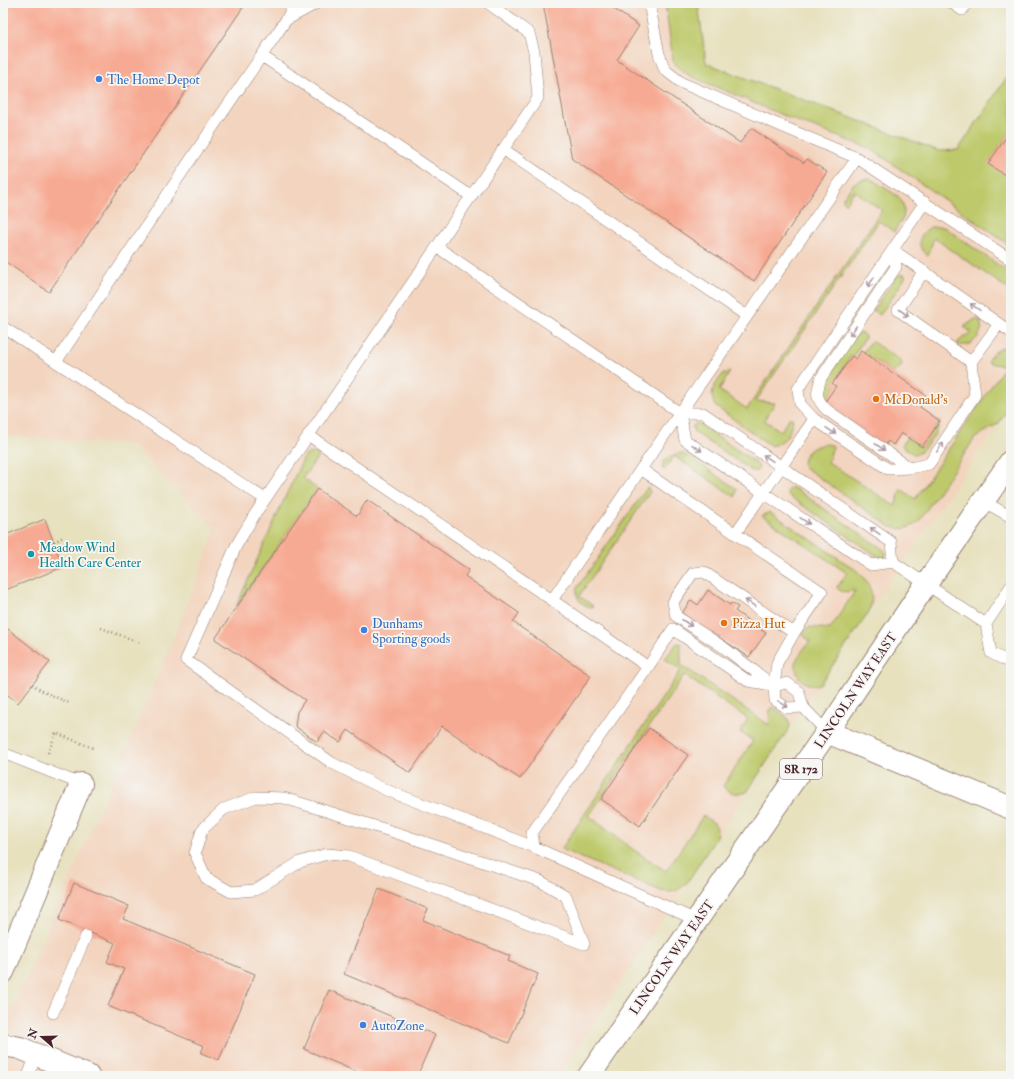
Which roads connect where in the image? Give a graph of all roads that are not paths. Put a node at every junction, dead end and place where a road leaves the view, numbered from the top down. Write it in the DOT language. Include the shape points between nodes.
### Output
graph roads {
  1 [pos="295,3"];
  2 [pos="317,3"];
  3 [pos="488,3"];
  4 [pos="649,3"];
  5 [pos="952,3"];
  6 [pos="967,3"];
  7 [pos="286,20"];
  8 [pos="262,56"];
  9 [pos="503,149"];
  10 [pos="857,158"];
  11 [pos="471,196"];
  12 [pos="925,202"];
  13 [pos="437,248"];
  14 [pos="893,250"];
  15 [pos="1011,260"];
  16 [pos="924,271"];
  17 [pos="747,316"];
  18 [pos="999,324"];
  19 [pos="3,327"];
  20 [pos="1011,332"];
  21 [pos="56,362"];
  22 [pos="972,362"];
  23 [pos="680,413"];
  24 [pos="814,419"];
  25 [pos="308,435"];
  26 [pos="1011,461"];
  27 [pos="781,467"];
  28 [pos="910,468"];
  29 [pos="641,469"];
  30 [pos="763,493"];
  31 [pos="265,499"];
  32 [pos="983,501"];
  33 [pos="1011,517"];
  34 [pos="735,534"];
  35 [pos="892,562"];
  36 [pos="926,584"];
  37 [pos="1011,586"];
  38 [pos="552,600"];
  39 [pos="986,624"];
  40 [pos="794,633"];
  41 [pos="1011,663"];
  42 [pos="648,667"];
  43 [pos="774,686"];
  44 [pos="803,707"];
  45 [pos="827,732"];
  46 [pos="3,753"];
  47 [pos="81,784"];
  48 [pos="1011,808"];
  49 [pos="534,847"];
  50 [pos="696,920"];
  51 [pos="86,936"];
  52 [pos="584,944"];
  53 [pos="3,972"];
  54 [pos="53,1013"];
  55 [pos="3,1045"];
  56 [pos="36,1055"];
  57 [pos="28,1076"];
  58 [pos="88,1076"];
  59 [pos="590,1076"];
  1 -- 7 [label="lane"];
  2 -- 7 [label="lane"];
  3 -- 9 [label="lane" via="529,33 534,52 538,98"];
  4 -- 10 [label="lane" via="659,54 665,70 682,83"];
  5 -- 6 [label="lane" via="962,10"];
  7 -- 8 [label="lane"];
  8 -- 11 [label="lane"];
  8 -- 21 [label="lane"];
  9 -- 11 [label="lane"];
  9 -- 17 [label="lane"];
  10 -- 12 [label="lane"];
  10 -- 17 [label="lane"];
  11 -- 13 [label="lane"];
  12 -- 14 [label="lane"];
  12 -- 15 [label="lane"];
  13 -- 23 [label="lane"];
  13 -- 25 [label="lane"];
  14 -- 16 [label="lane"];
  14 -- 24 [label="lane, one-way" via="798,389 800,404"];
  14 -- 28 [label="lane, one-way" via="896,267 821,378 816,391 819,402 827,410"];
  18 -- 16 [label="lane, one-way"];
  16 -- 22 [label="lane, one-way" via="898,310"];
  17 -- 23 [label="lane"];
  18 -- 20 [label="lane"];
  18 -- 22 [label="lane"];
  19 -- 21 [label="lane"];
  21 -- 31 [label="lane"];
  28 -- 22 [label="lane, one-way" via="929,464 975,395"];
  27 -- 23 [label="lane, one-way" via="703,414"];
  23 -- 29 [label="lane"];
  23 -- 30 [label="lane, one-way" via="685,440"];
  24 -- 27 [label="lane"];
  24 -- 28 [label="lane, one-way" via="888,469"];
  25 -- 31 [label="lane"];
  25 -- 38 [label="lane"];
  26 -- 32 [label="main road, LINCOLN WAY EAST / SR 172"];
  27 -- 30 [label="lane"];
  35 -- 27 [label="lane, one-way" via="891,542"];
  29 -- 34 [label="lane"];
  29 -- 38 [label="lane"];
  30 -- 34 [label="lane"];
  30 -- 35 [label="lane, one-way" via="870,566"];
  31 -- 49 [label="lane" via="236,546 186,660 332,763 386,790"];
  32 -- 33 [label="lane"];
  32 -- 36 [label="main road, LINCOLN WAY EAST / SR 172"];
  34 -- 40 [label="lane" via="822,592"];
  35 -- 36 [label="lane"];
  36 -- 39 [label="lane"];
  36 -- 45 [label="main road, LINCOLN WAY EAST / SR 172"];
  37 -- 39 [label="lane"];
  38 -- 42 [label="lane"];
  39 -- 41 [label="lane" via="991,653"];
  40 -- 43 [label="lane" via="777,663"];
  40 -- 43 [label="lane, one-way" via="704,572 693,573 673,602 676,616 723,647"];
  42 -- 43 [label="lane" via="673,629 748,681"];
  42 -- 49 [label="lane" via="532,833"];
  43 -- 44 [label="lane" via="787,683 799,692"];
  43 -- 44 [label="lane, one-way" via="775,700 787,708"];
  44 -- 45 [label="lane"];
  45 -- 48 [label="main road"];
  45 -- 50 [label="main road, LINCOLN WAY EAST / SR 172"];
  46 -- 47 [label="lane"];
  47 -- 53 [label="main road"];
  49 -- 50 [label="lane"];
  50 -- 59 [label="main road, LINCOLN WAY EAST / SR 172"];
  51 -- 54 [label="lane"];
  52 -- 52 [label="lane" via="348,856 327,854 300,862 255,890 231,892 206,878 194,853 202,830 224,809 256,797 284,798 540,881 566,896"];
  55 -- 56 [label="main road" via="20,1048"];
  56 -- 57 [label="lane"];
  56 -- 58 [label="main road"];
}
